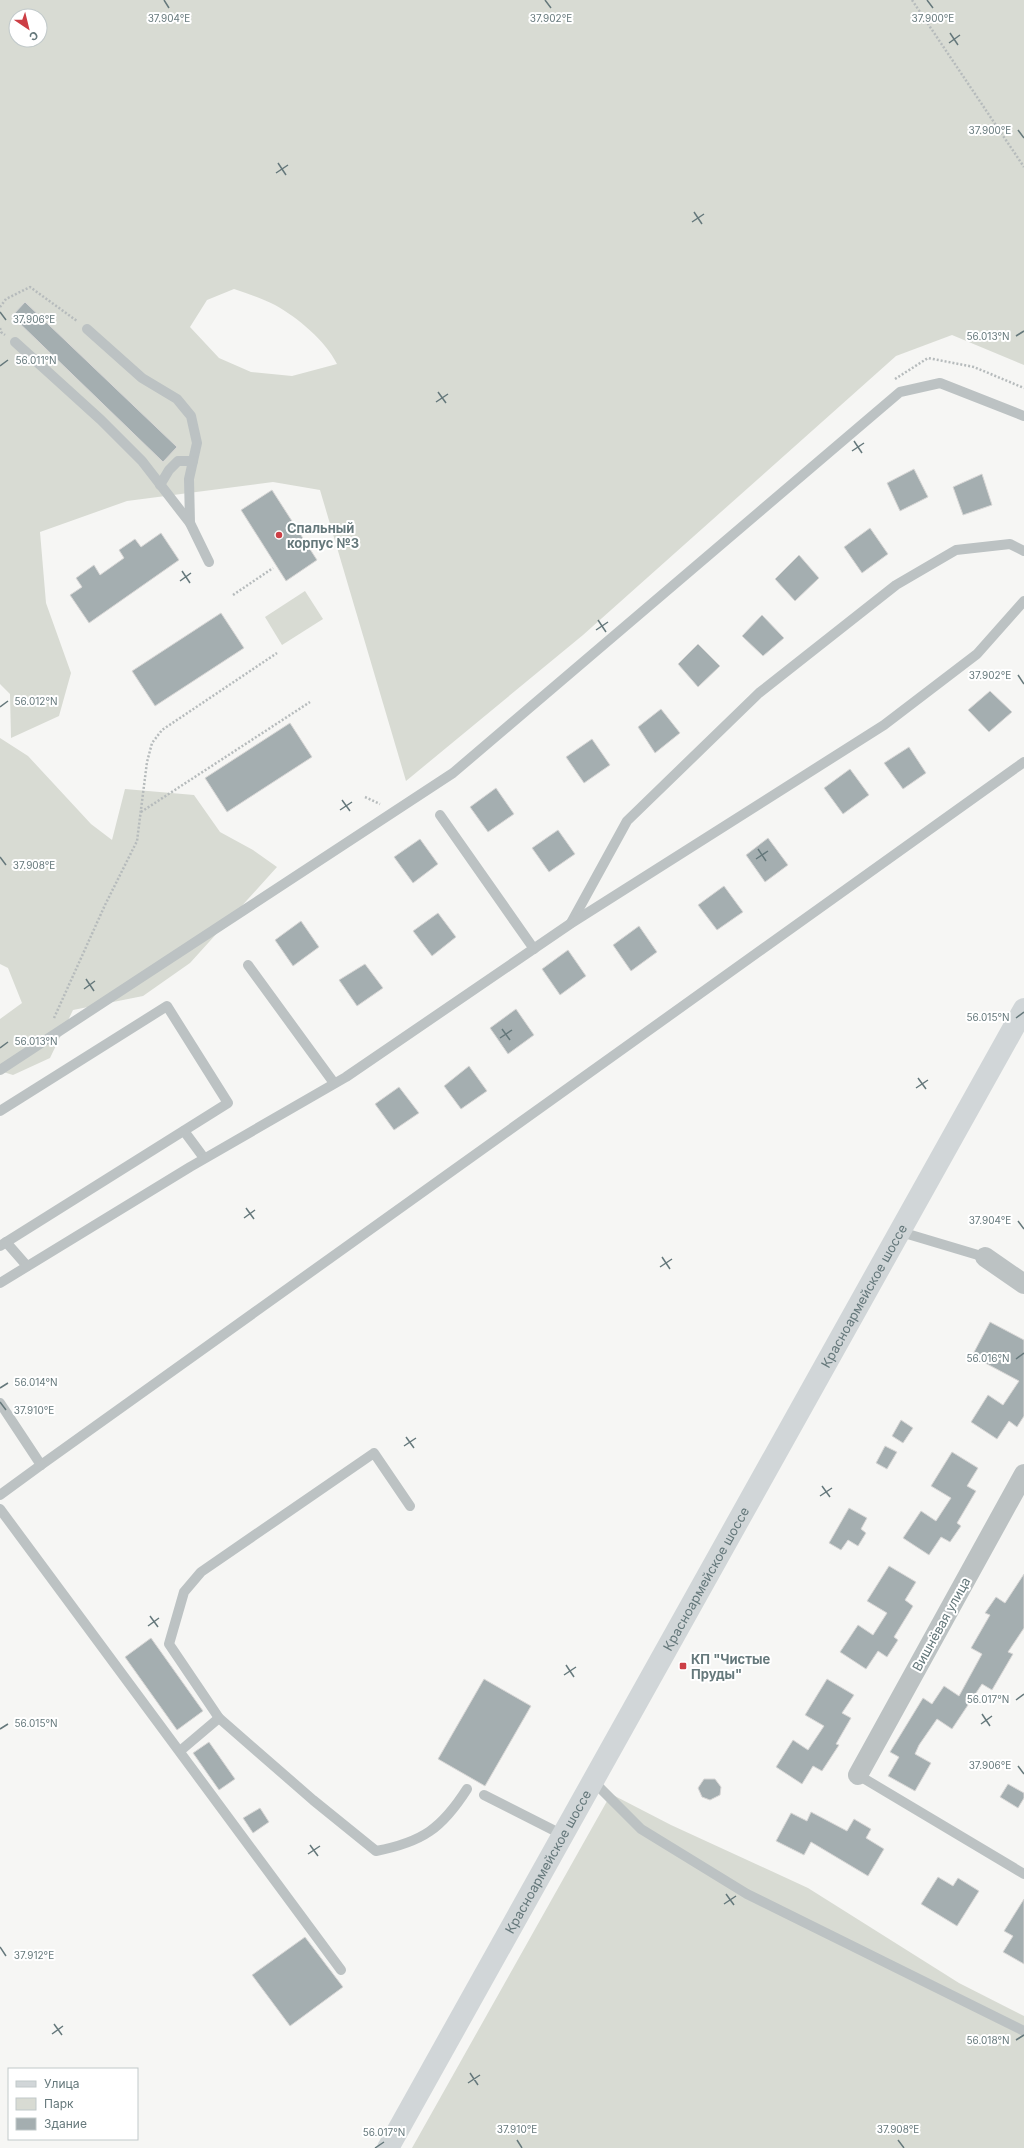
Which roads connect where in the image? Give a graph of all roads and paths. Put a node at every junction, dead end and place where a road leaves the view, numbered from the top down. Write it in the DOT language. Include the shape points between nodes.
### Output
graph roads {
  1 [pos="912,0"];
  2 [pos="1024,167"];
  3 [pos="0,307"];
  4 [pos="87,329"];
  5 [pos="15,342"];
  6 [pos="1024,416"];
  7 [pos="193,461"];
  8 [pos="160,484"];
  9 [pos="190,523"];
  10 [pos="1024,551"];
  11 [pos="209,562"];
  12 [pos="273,568"];
  13 [pos="233,595"];
  14 [pos="1024,601"];
  15 [pos="277,653"];
  16 [pos="310,702"];
  17 [pos="1024,762"];
  18 [pos="141,812"];
  19 [pos="440,815"];
  20 [pos="570,924"];
  21 [pos="534,949"];
  22 [pos="248,965"];
  23 [pos="1024,1009"];
  24 [pos="52,1021"];
  25 [pos="0,1070"];
  26 [pos="334,1083"];
  27 [pos="1,1108"];
  28 [pos="184,1131"];
  29 [pos="204,1158"];
  30 [pos="901,1232"];
  31 [pos="3,1244"];
  32 [pos="986,1257"];
  33 [pos="27,1266"];
  34 [pos="1024,1274"];
  35 [pos="0,1282"];
  36 [pos="1024,1284"];
  37 [pos="0,1403"];
  38 [pos="41,1465"];
  39 [pos="1024,1474"];
  40 [pos="0,1495"];
  41 [pos="410,1506"];
  42 [pos="0,1509"];
  43 [pos="219,1718"];
  44 [pos="180,1752"];
  45 [pos="858,1775"];
  46 [pos="593,1781"];
  47 [pos="467,1789"];
  48 [pos="484,1795"];
  49 [pos="563,1835"];
  50 [pos="1024,1874"];
  51 [pos="342,1970"];
  52 [pos="1024,2030"];
  53 [pos="388,2148"];
  1 -- 2 [label="path"];
  3 -- 4 [label="path" via="6,299 30,287"];
  4 -- 7 [label="lane" via="142,378 177,399 191,416 197,443"];
  5 -- 8 [label="lane" via="106,425 142,461"];
  6 -- 25 [label="lane" via="940,383 900,392 453,773"];
  7 -- 8 [label="lane" via="178,461"];
  7 -- 9 [label="lane" via="189,479"];
  8 -- 9 [label="lane"];
  9 -- 11 [label="lane"];
  10 -- 20 [label="lane" via="1010,544 956,550 896,585 759,693 627,821"];
  12 -- 13 [label="path"];
  14 -- 20 [label="lane" via="977,654 884,725"];
  15 -- 18 [label="path" via="162,730 152,743 147,762"];
  16 -- 18 [label="path"];
  17 -- 38 [label="lane"];
  18 -- 24 [label="path" via="137,841"];
  19 -- 21 [label="lane"];
  20 -- 21 [label="lane"];
  21 -- 26 [label="lane"];
  22 -- 26 [label="lane"];
  23 -- 30 [label="main road, Красноармейское шоссе"];
  26 -- 29 [label="lane"];
  27 -- 28 [label="lane" via="167,1006 228,1103"];
  28 -- 29 [label="lane"];
  28 -- 31 [label="lane"];
  29 -- 33 [label="lane"];
  30 -- 32 [label="lane"];
  30 -- 46 [label="main road, Красноармейское шоссе"];
  31 -- 33 [label="lane"];
  32 -- 34 [label="lane"];
  32 -- 36 [label="street"];
  33 -- 35 [label="lane"];
  37 -- 38 [label="lane"];
  38 -- 40 [label="lane"];
  39 -- 45 [label="street, Вишнёвая улица"];
  41 -- 43 [label="lane" via="374,1453 201,1572 184,1592 169,1644"];
  42 -- 44 [label="lane"];
  43 -- 44 [label="lane"];
  43 -- 47 [label="lane" via="376,1851 399,1846 431,1832 452,1812"];
  44 -- 51 [label="lane"];
  45 -- 50 [label="lane"];
  46 -- 49 [label="main road, Красноармейское шоссе"];
  46 -- 52 [label="lane" via="641,1830 747,1894"];
  48 -- 49 [label="lane"];
  49 -- 53 [label="main road, Красноармейское шоссе"];
}
